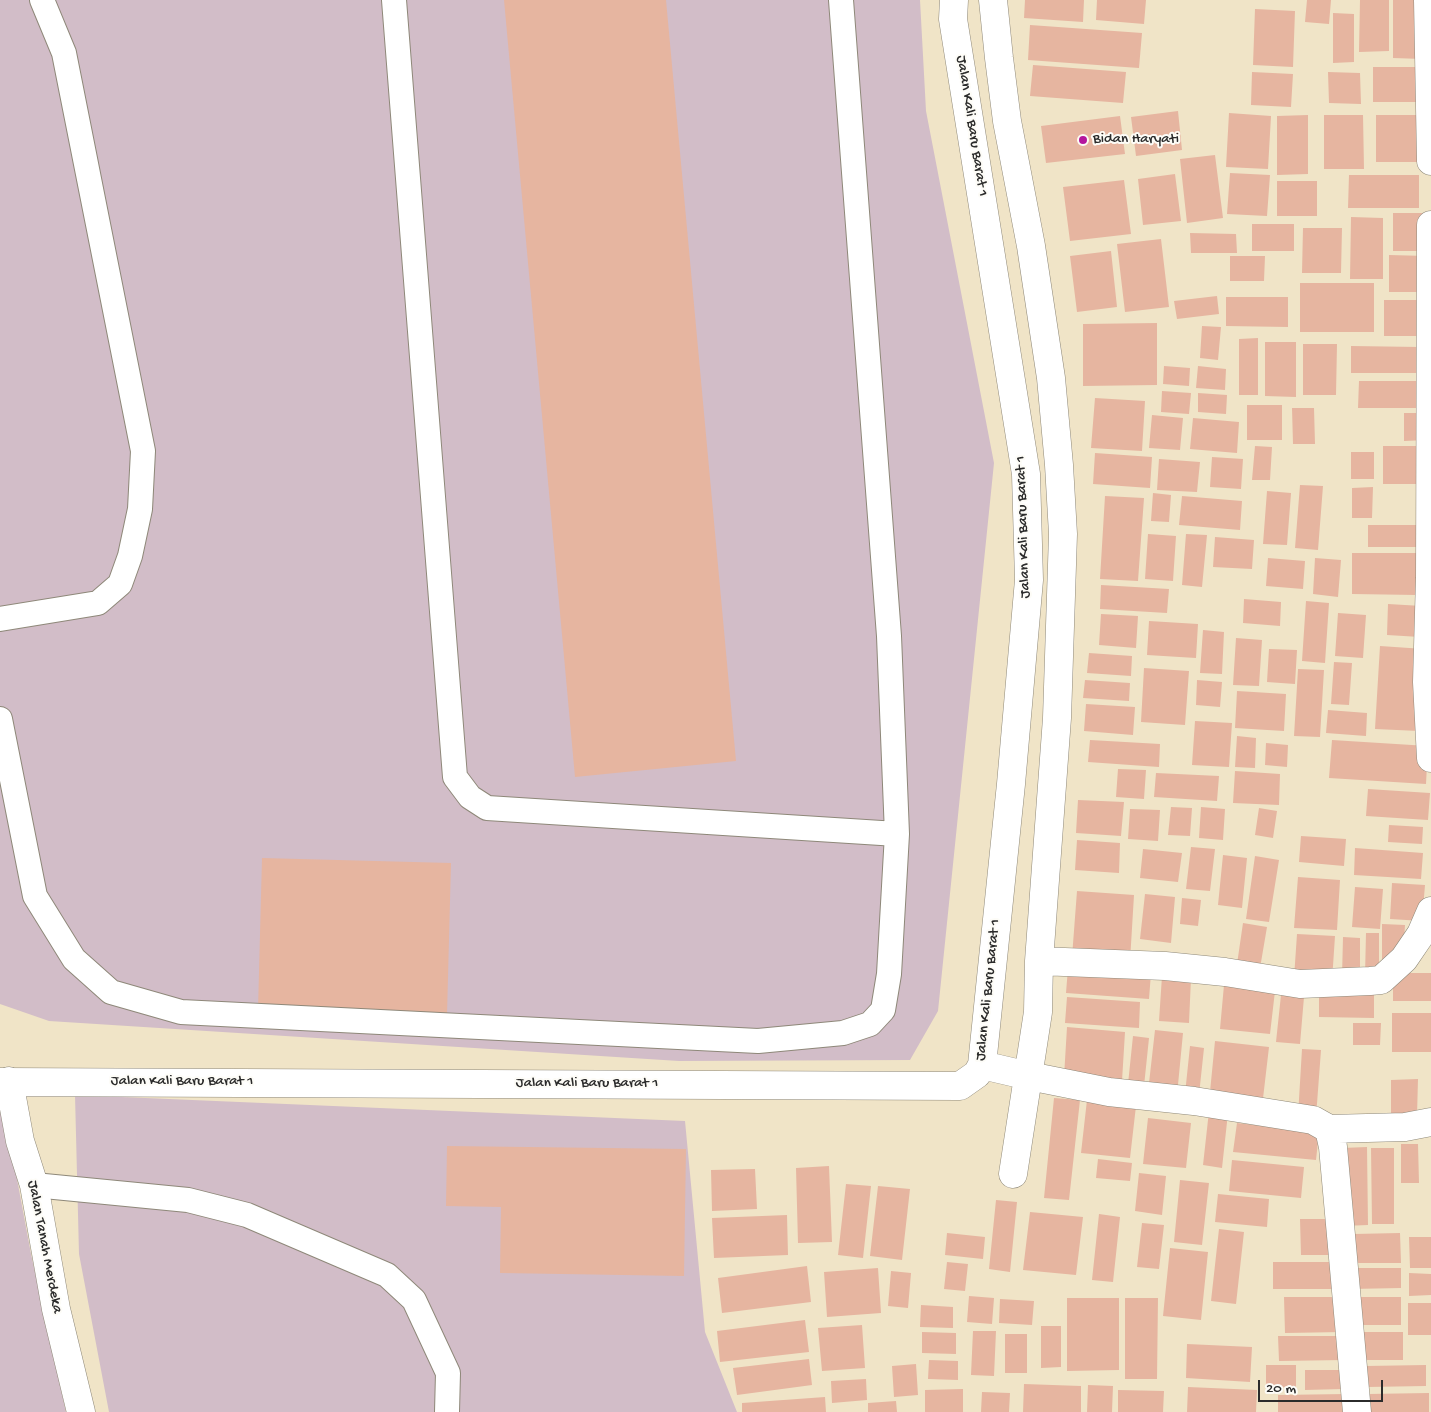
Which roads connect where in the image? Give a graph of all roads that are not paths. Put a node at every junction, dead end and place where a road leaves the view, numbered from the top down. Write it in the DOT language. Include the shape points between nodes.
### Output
graph roads {
  1 [pos="42,0"];
  2 [pos="394,0"];
  3 [pos="841,0"];
  4 [pos="954,0"];
  5 [pos="994,0"];
  6 [pos="1428,0"];
  7 [pos="1431,161"];
  8 [pos="1431,225"];
  9 [pos="0,619"];
  10 [pos="0,723"];
  11 [pos="1431,758"];
  12 [pos="897,834"];
  13 [pos="1431,911"];
  14 [pos="1039,960"];
  15 [pos="982,1065"];
  16 [pos="1029,1076"];
  17 [pos="4,1082"];
  18 [pos="1431,1122"];
  19 [pos="1329,1128"];
  20 [pos="1013,1174"];
  21 [pos="34,1185"];
  22 [pos="81,1412"];
  23 [pos="447,1412"];
  24 [pos="1356,1412"];
  1 -- 9 [label="lane" via="64,53 143,452 140,509 120,584 98,603"];
  2 -- 12 [label="lane" via="455,778 470,797 487,808"];
  3 -- 12 [label="lane" via="889,636"];
  4 -- 15 [label="street, Jalan Kali Baru Barat 1" via="954,19 1026,474 1029,580"];
  5 -- 14 [label="street" via="1007,121 1041,310 1060,465 1063,534 1057,718"];
  6 -- 7 [label="street"];
  8 -- 11 [label="street" via="1427,682"];
  10 -- 12 [label="lane" via="35,896 74,959 111,992 181,1012 758,1041 843,1033 870,1024 883,1010 889,974"];
  13 -- 14 [label="street" via="1421,934 1404,959 1381,980 1300,984 1165,966"];
  14 -- 16 [label="street" via="1038,1012"];
  15 -- 16 [label="street"];
  15 -- 17 [label="street, Jalan Kali Baru Barat 1" via="977,1074 960,1086"];
  16 -- 19 [label="street" via="1109,1092 1194,1101 1313,1120"];
  16 -- 20 [label="street"];
  17 -- 21 [label="street, Jalan Tanah Merdeka"];
  18 -- 19 [label="street" via="1405,1127"];
  19 -- 24 [label="street"];
  21 -- 22 [label="street, Jalan Tanah Merdeka" via="56,1309"];
  21 -- 23 [label="lane" via="188,1200 247,1215 387,1276 414,1300 448,1373"];
}
